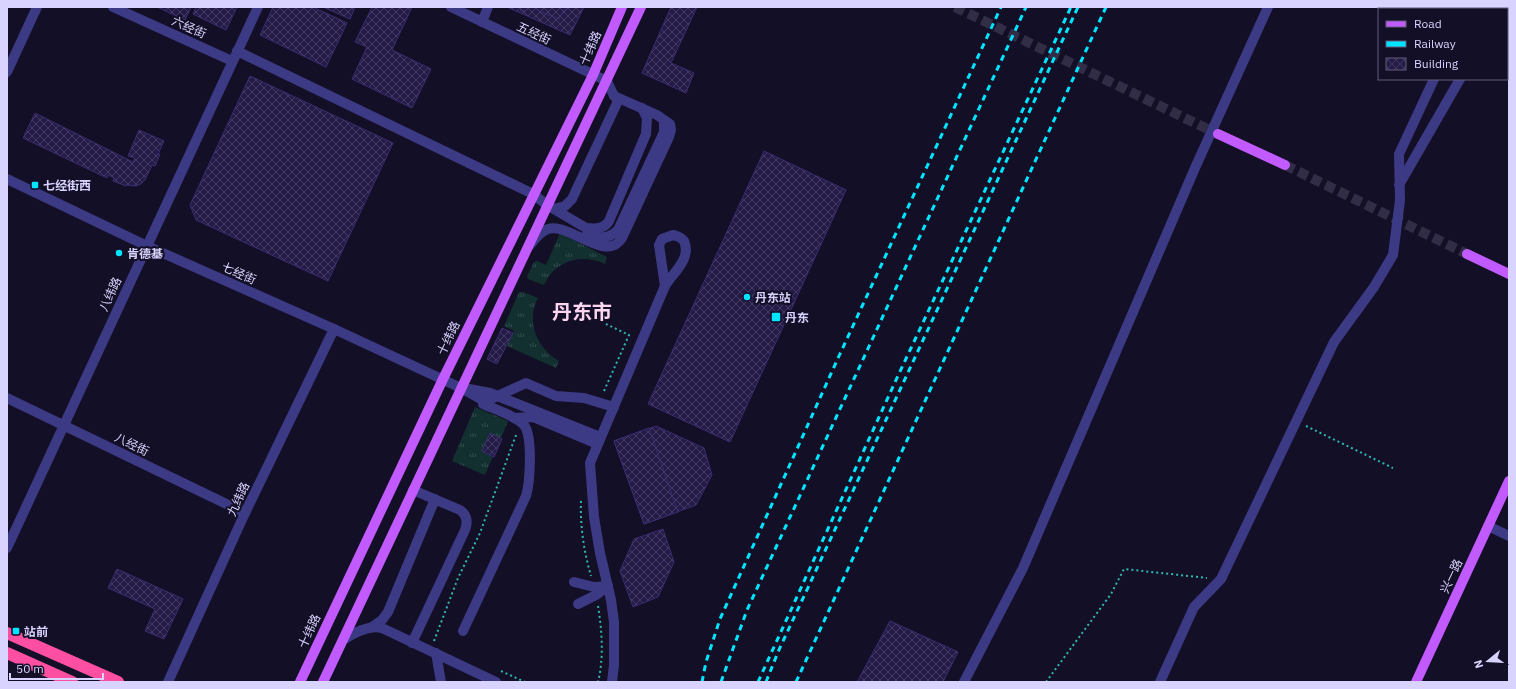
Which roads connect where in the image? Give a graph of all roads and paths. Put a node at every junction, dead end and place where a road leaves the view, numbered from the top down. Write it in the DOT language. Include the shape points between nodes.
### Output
graph roads {
  1 [pos="37,7"];
  2 [pos="113,7"];
  3 [pos="258,7"];
  4 [pos="451,7"];
  5 [pos="488,7"];
  6 [pos="622,7"];
  7 [pos="641,7"];
  8 [pos="1268,7"];
  9 [pos="482,22"];
  10 [pos="237,51"];
  11 [pos="232,61"];
  12 [pos="7,72"];
  13 [pos="593,75"];
  14 [pos="1434,80"];
  15 [pos="1459,80"];
  16 [pos="607,81"];
  17 [pos="616,97"];
  18 [pos="642,108"];
  19 [pos="1218,134"];
  20 [pos="1285,165"];
  21 [pos="7,179"];
  22 [pos="1399,185"];
  23 [pos="533,194"];
  24 [pos="550,207"];
  25 [pos="147,246"];
  26 [pos="527,247"];
  27 [pos="1466,254"];
  28 [pos="1509,274"];
  29 [pos="665,286"];
  30 [pos="606,324"];
  31 [pos="334,329"];
  32 [pos="443,379"];
  33 [pos="461,388"];
  34 [pos="604,391"];
  35 [pos="497,396"];
  36 [pos="7,398"];
  37 [pos="484,401"];
  38 [pos="614,407"];
  39 [pos="514,418"];
  40 [pos="1296,422"];
  41 [pos="64,425"];
  42 [pos="517,432"];
  43 [pos="599,441"];
  44 [pos="1393,468"];
  45 [pos="1509,482"];
  46 [pos="413,490"];
  47 [pos="435,499"];
  48 [pos="245,513"];
  49 [pos="1488,526"];
  50 [pos="1509,536"];
  51 [pos="7,548"];
  52 [pos="1221,579"];
  53 [pos="574,582"];
  54 [pos="608,586"];
  55 [pos="597,601"];
  56 [pos="578,604"];
  57 [pos="372,627"];
  58 [pos="463,631"];
  59 [pos="7,632"];
  60 [pos="343,640"];
  61 [pos="412,642"];
  62 [pos="7,653"];
  63 [pos="434,653"];
  64 [pos="72,682"];
  65 [pos="118,682"];
  66 [pos="168,682"];
  67 [pos="300,682"];
  68 [pos="323,682"];
  69 [pos="441,682"];
  70 [pos="496,682"];
  71 [pos="598,682"];
  72 [pos="612,682"];
  73 [pos="964,682"];
  74 [pos="1046,682"];
  75 [pos="1160,682"];
  76 [pos="1416,682"];
  1 -- 12 [label="street"];
  2 -- 11 [label="street, 六经街"];
  3 -- 10 [label="street, 八纬路"];
  4 -- 9 [label="street, 五经街"];
  5 -- 9 [label="street"];
  6 -- 13 [label="main road, 十纬路"];
  7 -- 16 [label="main road"];
  8 -- 73 [label="street" via="1194,168 1023,568"];
  9 -- 13 [label="street, 五经街"];
  10 -- 11 [label="street, 八纬路"];
  10 -- 23 [label="street"];
  11 -- 25 [label="street, 八纬路"];
  13 -- 16 [label="street, 五经街"];
  13 -- 23 [label="main road, 十纬路"];
  14 -- 22 [label="street" via="1399,154"];
  15 -- 22 [label="street"];
  16 -- 17 [label="street"];
  16 -- 24 [label="main road"];
  17 -- 18 [label="street"];
  17 -- 24 [label="street" via="616,103 572,199 565,206"];
  18 -- 24 [label="street" via="647,118 646,134 607,224 600,228 586,228"];
  18 -- 26 [label="street" via="670,124 670,134 620,242 612,246 601,246 558,228 552,228 544,230"];
  19 -- 20 [label="main road"];
  21 -- 25 [label="street, 七经街"];
  22 -- 40 [label="street" via="1400,200 1393,255 1334,342"];
  23 -- 24 [label="street"];
  23 -- 32 [label="main road, 十纬路"];
  24 -- 26 [label="main road"];
  25 -- 31 [label="street, 七经街"];
  25 -- 41 [label="street, 八纬路"];
  26 -- 33 [label="main road"];
  27 -- 28 [label="main road"];
  29 -- 38 [label="street"];
  30 -- 34 [label="path" via="629,335"];
  31 -- 32 [label="street, 七经街"];
  31 -- 48 [label="street, 九纬路"];
  32 -- 33 [label="street, 七经街"];
  32 -- 67 [label="main road, 十纬路"];
  33 -- 35 [label="street"];
  33 -- 37 [label="street"];
  33 -- 46 [label="main road"];
  35 -- 37 [label="street"];
  35 -- 38 [label="street" via="526,383 556,396 584,398"];
  35 -- 43 [label="street"];
  36 -- 41 [label="street, 八经街"];
  37 -- 39 [label="street" via="483,404"];
  38 -- 43 [label="street"];
  39 -- 43 [label="street" via="533,417"];
  39 -- 58 [label="street" via="525,427 528,434 529,486"];
  40 -- 44 [label="path"];
  40 -- 52 [label="street"];
  41 -- 48 [label="street, 八经街"];
  41 -- 51 [label="street, 八纬路"];
  42 -- 63 [label="path" via="480,534 458,578 434,640"];
  43 -- 54 [label="street" via="590,463 590,478 597,536"];
  45 -- 49 [label="main road, 兴一路"];
  46 -- 47 [label="street"];
  46 -- 60 [label="main road"];
  47 -- 57 [label="street" via="388,612"];
  47 -- 61 [label="street" via="462,511 466,517 466,526"];
  48 -- 66 [label="street, 九纬路"];
  49 -- 50 [label="street"];
  49 -- 76 [label="main road, 兴一路"];
  52 -- 74 [label="path" via="1124,569 1111,594"];
  52 -- 75 [label="street" via="1194,607"];
  53 -- 54 [label="street" via="594,587"];
  54 -- 56 [label="street"];
  54 -- 72 [label="street" via="614,622"];
  55 -- 71 [label="path" via="601,645"];
  57 -- 60 [label="street"];
  57 -- 61 [label="street" via="382,628"];
  59 -- 65 [label="highway"];
  60 -- 68 [label="main road"];
  61 -- 63 [label="street"];
  62 -- 64 [label="highway"];
  63 -- 69 [label="street"];
  63 -- 70 [label="street"];
}
